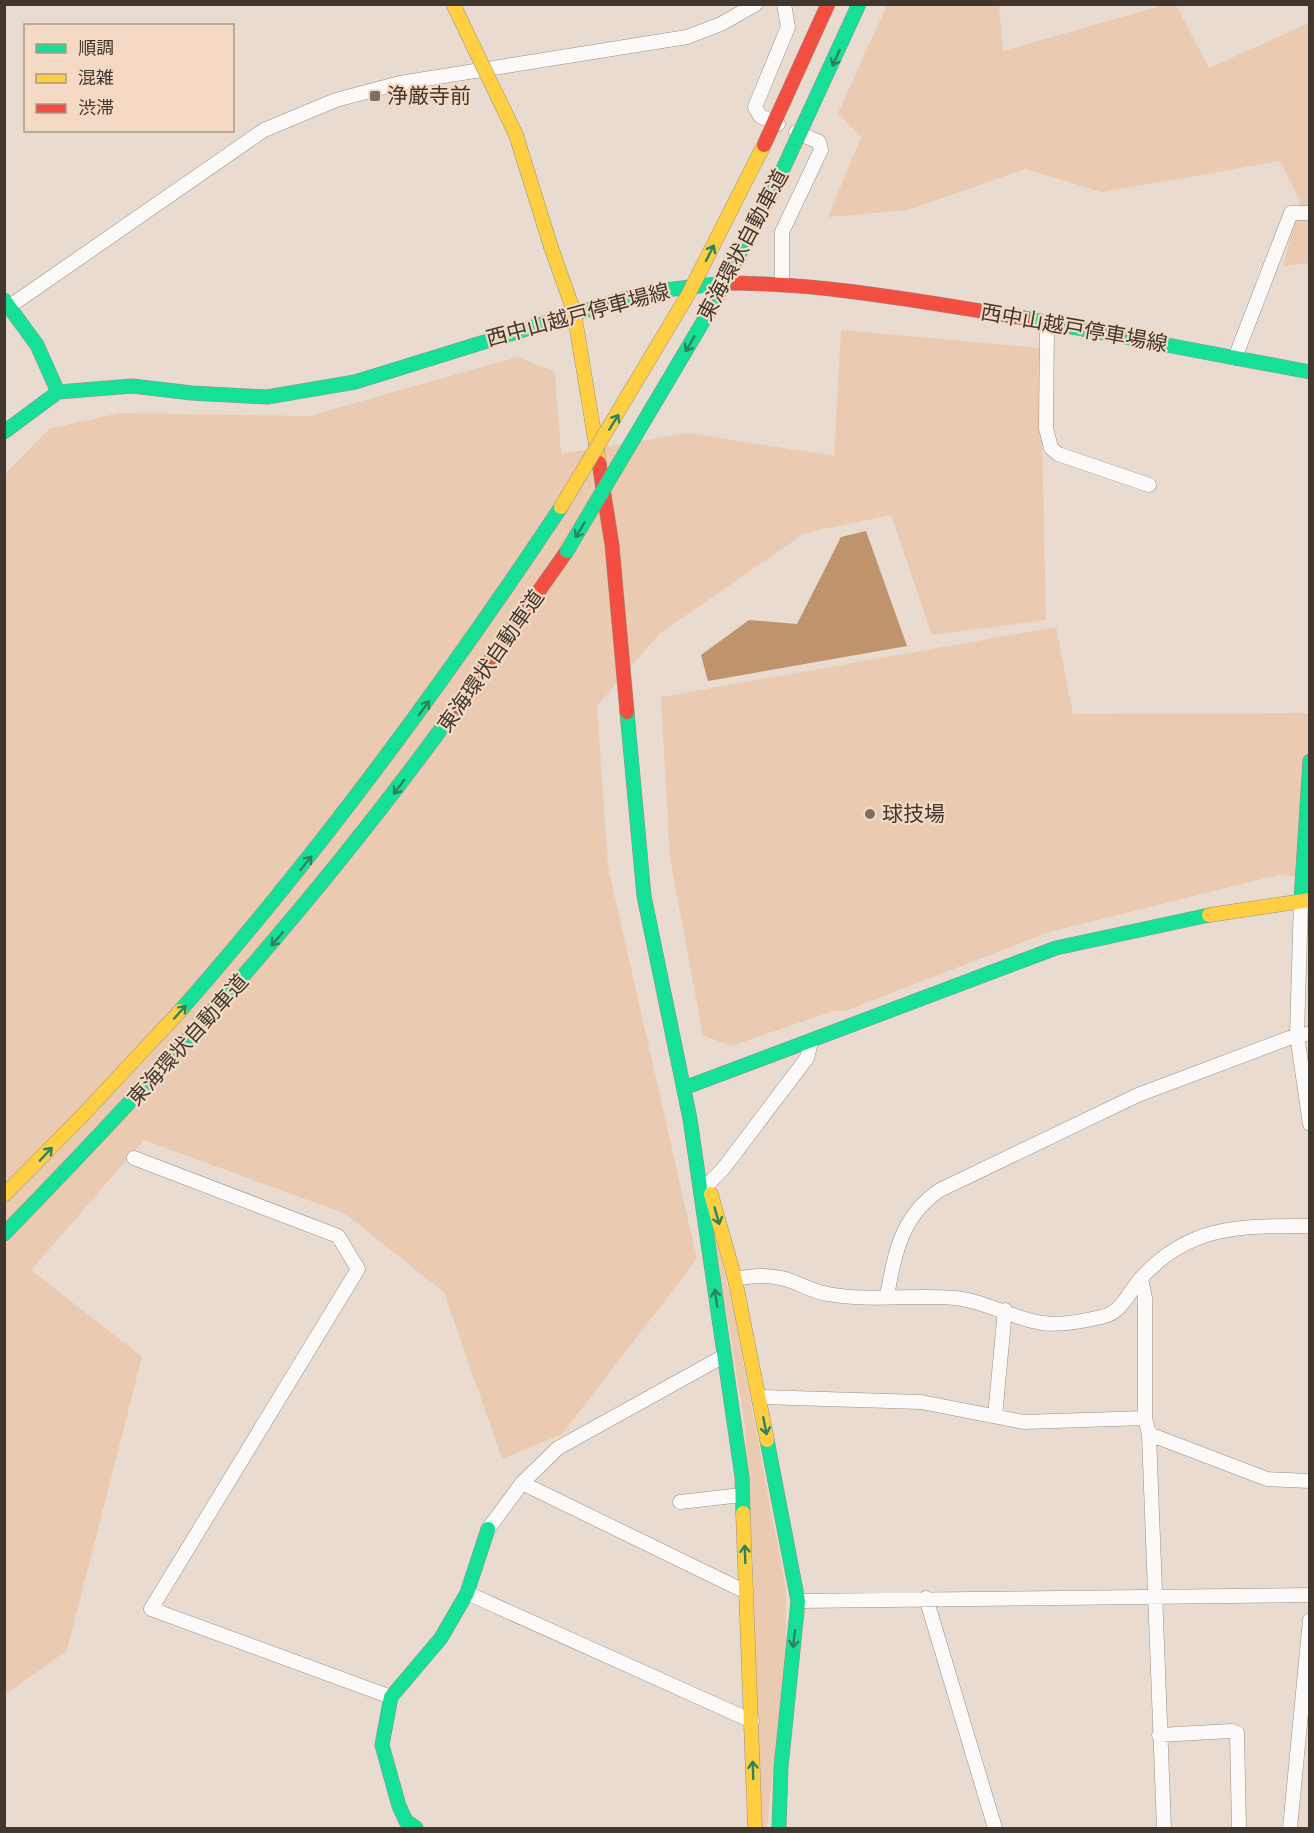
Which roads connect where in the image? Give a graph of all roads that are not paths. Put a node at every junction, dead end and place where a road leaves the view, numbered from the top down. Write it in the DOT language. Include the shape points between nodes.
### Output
graph roads {
  1 [pos="453,4"];
  2 [pos="756,4"];
  3 [pos="784,4"];
  4 [pos="828,4"];
  5 [pos="859,4"];
  6 [pos="1310,213"];
  7 [pos="782,283"];
  8 [pos="7,303"];
  9 [pos="574,312"];
  10 [pos="1047,322"];
  11 [pos="1235,358"];
  12 [pos="1310,372"];
  13 [pos="58,392"];
  14 [pos="4,432"];
  15 [pos="1149,485"];
  16 [pos="1310,761"];
  17 [pos="1305,900"];
  18 [pos="1303,1034"];
  19 [pos="811,1042"];
  20 [pos="684,1088"];
  21 [pos="690,1119"];
  22 [pos="1310,1124"];
  23 [pos="134,1158"];
  24 [pos="708,1184"];
  25 [pos="4,1195"];
  26 [pos="1310,1226"];
  27 [pos="4,1234"];
  28 [pos="1142,1278"];
  29 [pos="735,1279"];
  30 [pos="887,1296"];
  31 [pos="1005,1310"];
  32 [pos="724,1356"];
  33 [pos="759,1398"];
  34 [pos="995,1416"];
  35 [pos="1146,1418"];
  36 [pos="1149,1434"];
  37 [pos="1310,1481"];
  38 [pos="522,1483"];
  39 [pos="742,1495"];
  40 [pos="680,1502"];
  41 [pos="488,1529"];
  42 [pos="746,1592"];
  43 [pos="467,1593"];
  44 [pos="1310,1595"];
  45 [pos="1154,1597"];
  46 [pos="926,1598"];
  47 [pos="798,1601"];
  48 [pos="1310,1620"];
  49 [pos="1305,1690"];
  50 [pos="391,1697"];
  51 [pos="752,1721"];
  52 [pos="1159,1735"];
  53 [pos="415,1828"];
  54 [pos="755,1828"];
  55 [pos="779,1828"];
  56 [pos="995,1828"];
  57 [pos="1164,1828"];
  58 [pos="1239,1828"];
  59 [pos="1290,1828"];
  1 -- 9 [label="main road, bridge" via="516,135"];
  2 -- 8 [label="street" via="687,37 400,83 336,100 264,130"];
  3 -- 7 [label="street" via="789,27 755,107 760,116 819,142 821,150 782,232"];
  25 -- 4 [label="main road, 東海環状自動車道, one-way, bridge" via="172,1021 353,805 491,614 561,507 689,293 756,162"];
  5 -- 27 [label="main road, 東海環状自動車道, one-way, bridge" via="777,182 710,310 567,551 447,724 337,869 193,1038"];
  6 -- 11 [label="street" via="1291,213"];
  7 -- 9 [label="main road, 西中山越戸停車場線" via="717,283 665,290"];
  7 -- 10 [label="main road, 西中山越戸停車場線" via="900,297"];
  8 -- 13 [label="main road" via="37,345"];
  9 -- 13 [label="main road, 西中山越戸停車場線" via="355,382 267,397 132,386"];
  9 -- 20 [label="main road" via="612,545 644,896"];
  10 -- 11 [label="main road, 西中山越戸停車場線"];
  10 -- 15 [label="street" via="1046,428 1051,448 1058,454"];
  11 -- 12 [label="main road, 西中山越戸停車場線"];
  13 -- 14 [label="main road, 西中山越戸停車場線"];
  16 -- 17 [label="main road"];
  17 -- 18 [label="street"];
  17 -- 19 [label="main road" via="1228,911 1056,948"];
  18 -- 22 [label="street"];
  18 -- 30 [label="street" via="1138,1095 940,1190 921,1205 900,1235"];
  19 -- 20 [label="main road"];
  19 -- 24 [label="street" via="807,1058"];
  20 -- 21 [label="main road"];
  21 -- 24 [label="main road"];
  32 -- 21 [label="main road, one-way"];
  23 -- 50 [label="street" via="338,1236 358,1269 151,1609"];
  24 -- 29 [label="main road, one-way"];
  26 -- 28 [label="street" via="1249,1226 1206,1234 1170,1252"];
  28 -- 31 [label="street" via="1119,1310 1101,1317 1044,1324"];
  28 -- 35 [label="street"];
  29 -- 30 [label="street" via="759,1275 783,1278 830,1295"];
  29 -- 33 [label="main road"];
  30 -- 31 [label="street" via="955,1298"];
  31 -- 34 [label="street"];
  32 -- 38 [label="street" via="558,1448"];
  32 -- 39 [label="main road"];
  33 -- 34 [label="street" via="910,1401"];
  33 -- 47 [label="main road, one-way"];
  34 -- 35 [label="street" via="1024,1422"];
  35 -- 36 [label="street"];
  36 -- 37 [label="street" via="1267,1479"];
  36 -- 45 [label="street"];
  38 -- 41 [label="street"];
  38 -- 42 [label="street"];
  39 -- 40 [label="street"];
  42 -- 39 [label="main road, one-way"];
  41 -- 43 [label="main road"];
  42 -- 51 [label="main road"];
  43 -- 50 [label="main road" via="441,1638"];
  43 -- 51 [label="street"];
  44 -- 45 [label="street"];
  45 -- 46 [label="street"];
  45 -- 52 [label="street"];
  46 -- 47 [label="street"];
  46 -- 56 [label="street"];
  47 -- 55 [label="main road, one-way" via="781,1767"];
  48 -- 49 [label="street"];
  49 -- 59 [label="street"];
  50 -- 53 [label="main road" via="382,1745 399,1806 406,1821"];
  54 -- 51 [label="main road, one-way"];
  52 -- 57 [label="street"];
  52 -- 58 [label="street" via="1237,1733"];
}
